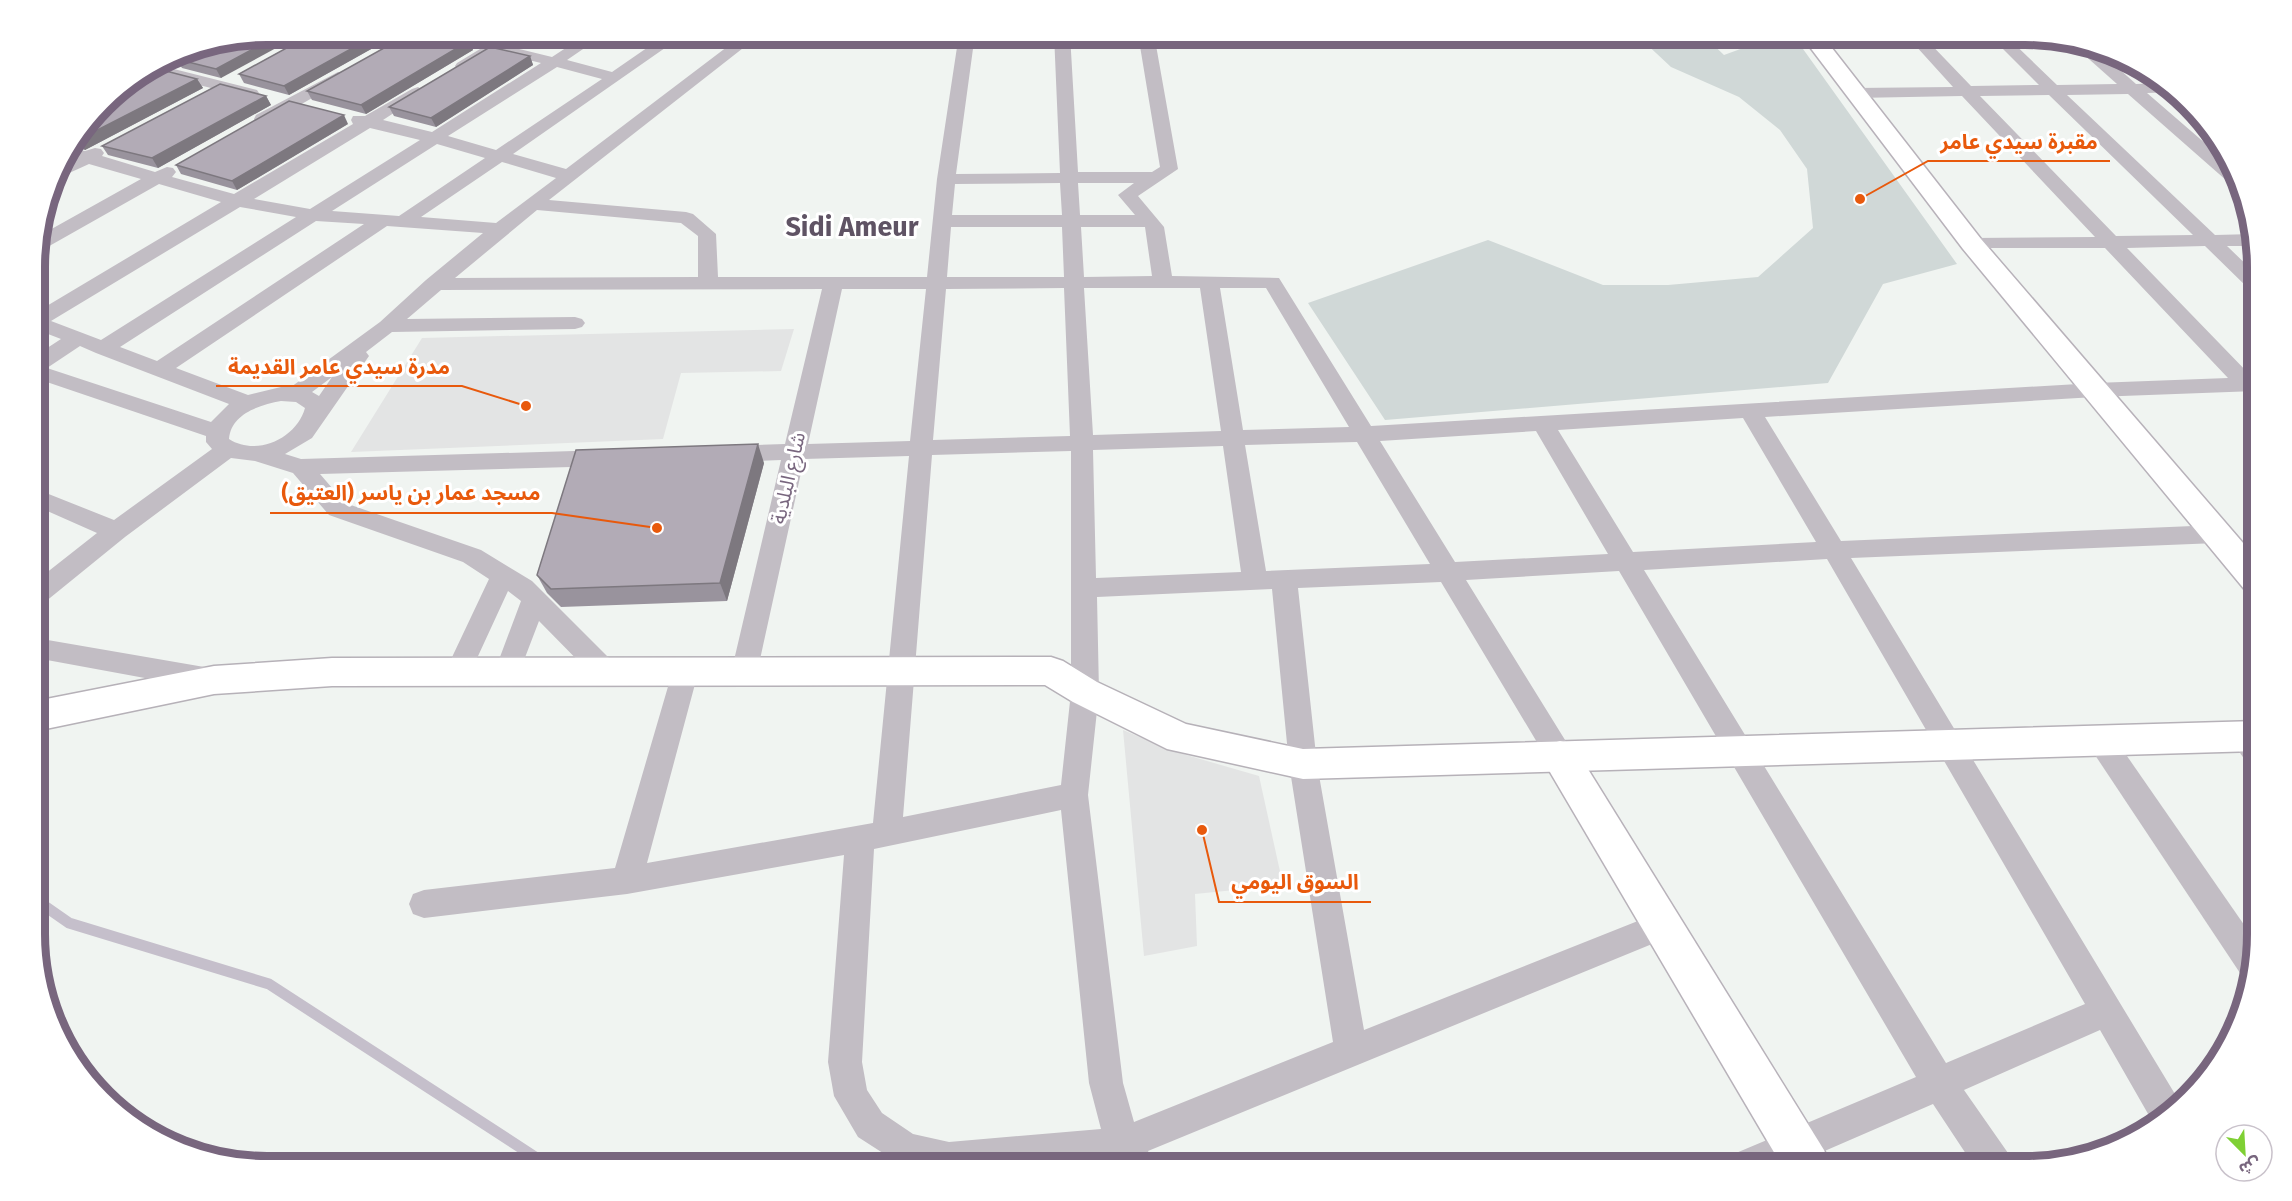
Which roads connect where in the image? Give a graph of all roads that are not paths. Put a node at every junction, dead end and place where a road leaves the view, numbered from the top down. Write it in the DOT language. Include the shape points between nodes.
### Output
graph roads {
  1 [pos="484,45"];
  2 [pos="497,45"];
  3 [pos="580,45"];
  4 [pos="662,45"];
  5 [pos="740,45"];
  6 [pos="966,45"];
  7 [pos="1062,45"];
  8 [pos="1148,45"];
  9 [pos="1818,45"];
  10 [pos="1922,45"];
  11 [pos="2006,45"];
  12 [pos="494,47"];
  13 [pos="2096,57"];
  14 [pos="553,63"];
  15 [pos="353,69"];
  16 [pos="158,74"];
  17 [pos="242,76"];
  18 [pos="615,76"];
  19 [pos="223,86"];
  20 [pos="2157,89"];
  21 [pos="2053,90"];
  22 [pos="2133,90"];
  23 [pos="1967,92"];
  24 [pos="1855,93"];
  25 [pos="202,97"];
  26 [pos="292,103"];
  27 [pos="314,109"];
  28 [pos="346,117"];
  29 [pos="368,123"];
  30 [pos="251,126"];
  31 [pos="435,138"];
  32 [pos="108,147"];
  33 [pos="76,154"];
  34 [pos="500,155"];
  35 [pos="87,158"];
  36 [pos="180,165"];
  37 [pos="69,167"];
  38 [pos="2224,169"];
  39 [pos="570,176"];
  40 [pos="159,177"];
  41 [pos="1156,177"];
  42 [pos="1068,178"];
  43 [pos="946,179"];
  44 [pos="237,201"];
  45 [pos="533,204"];
  46 [pos="313,215"];
  47 [pos="1150,220"];
  48 [pos="392,221"];
  49 [pos="942,221"];
  50 [pos="1071,221"];
  51 [pos="500,230"];
  52 [pos="47,240"];
  53 [pos="2209,240"];
  54 [pos="2245,240"];
  55 [pos="2110,242"];
  56 [pos="1972,244"];
  57 [pos="2247,276"];
  58 [pos="1073,282"];
  59 [pos="1163,282"];
  60 [pos="1209,282"];
  61 [pos="832,283"];
  62 [pos="936,283"];
  63 [pos="434,284"];
  64 [pos="708,284"];
  65 [pos="45,316"];
  66 [pos="575,323"];
  67 [pos="45,326"];
  68 [pos="378,333"];
  69 [pos="78,338"];
  70 [pos="103,348"];
  71 [pos="45,359"];
  72 [pos="159,369"];
  73 [pos="45,375"];
  74 [pos="2247,380"];
  75 [pos="2247,384"];
  76 [pos="2095,390"];
  77 [pos="296,394"];
  78 [pos="248,403"];
  79 [pos="1750,411"];
  80 [pos="312,423"];
  81 [pos="1543,424"];
  82 [pos="1365,434"];
  83 [pos="1232,438"];
  84 [pos="221,441"];
  85 [pos="1082,443"];
  86 [pos="920,448"];
  87 [pos="794,452"];
  88 [pos="255,453"];
  89 [pos="701,455"];
  90 [pos="631,457"];
  91 [pos="301,467"];
  92 [pos="45,501"];
  93 [pos="116,531"];
  94 [pos="2217,534"];
  95 [pos="1834,550"];
  96 [pos="1626,562"];
  97 [pos="2247,570"];
  98 [pos="1449,572"];
  99 [pos="502,575"];
  100 [pos="1269,580"];
  101 [pos="45,588"];
  102 [pos="1083,588"];
  103 [pos="534,600"];
  104 [pos="45,650"];
  105 [pos="458,672"];
  106 [pos="900,672"];
  107 [pos="507,673"];
  108 [pos="607,673"];
  109 [pos="685,673"];
  110 [pos="744,673"];
  111 [pos="214,680"];
  112 [pos="1085,692"];
  113 [pos="45,714"];
  114 [pos="2101,741"];
  115 [pos="2247,743"];
  116 [pos="1951,745"];
  117 [pos="1739,751"];
  118 [pos="1560,756"];
  119 [pos="1303,764"];
  120 [pos="1074,795"];
  121 [pos="873,836"];
  122 [pos="627,880"];
  123 [pos="424,904"];
  124 [pos="1663,925"];
  125 [pos="2246,955"];
  126 [pos="2107,1011"];
  127 [pos="1351,1052"];
  128 [pos="1939,1083"];
  129 [pos="2163,1107"];
  130 [pos="1130,1155"];
  131 [pos="931,1156"];
  132 [pos="1066,1156"];
  133 [pos="1802,1156"];
  134 [pos="1988,1156"];
  1 -- 12 [label="street"];
  2 -- 12 [label="street"];
  3 -- 14 [label="street"];
  4 -- 18 [label="street"];
  5 -- 39 [label="street"];
  6 -- 43 [label="street"];
  7 -- 42 [label="street"];
  8 -- 41 [label="street" via="1169,169"];
  9 -- 24 [label="main road"];
  10 -- 23 [label="street"];
  11 -- 21 [label="street"];
  12 -- 14 [label="street"];
  12 -- 29 [label="street"];
  13 -- 22 [label="street"];
  14 -- 18 [label="street"];
  14 -- 31 [label="street"];
  15 -- 26 [label="street"];
  16 -- 19 [label="street"];
  17 -- 19 [label="street"];
  18 -- 34 [label="street"];
  19 -- 25 [label="street"];
  19 -- 26 [label="street"];
  20 -- 22 [label="street"];
  21 -- 22 [label="street"];
  21 -- 23 [label="street"];
  21 -- 53 [label="street"];
  22 -- 38 [label="street"];
  23 -- 24 [label="street"];
  23 -- 55 [label="street"];
  24 -- 56 [label="main road"];
  26 -- 27 [label="street"];
  26 -- 30 [label="street"];
  28 -- 29 [label="street"];
  29 -- 31 [label="street"];
  29 -- 44 [label="street"];
  31 -- 34 [label="street"];
  31 -- 46 [label="street"];
  32 -- 35 [label="street"];
  33 -- 35 [label="street"];
  34 -- 39 [label="street"];
  34 -- 48 [label="street"];
  35 -- 37 [label="street"];
  35 -- 40 [label="street"];
  36 -- 40 [label="street"];
  39 -- 45 [label="street"];
  40 -- 44 [label="street"];
  40 -- 52 [label="street"];
  41 -- 42 [label="street"];
  41 -- 47 [label="street" via="1127,195"];
  42 -- 43 [label="street"];
  42 -- 50 [label="street"];
  43 -- 49 [label="street"];
  44 -- 46 [label="street"];
  44 -- 65 [label="street"];
  45 -- 51 [label="street"];
  45 -- 64 [label="street" via="686,218 707,234"];
  46 -- 48 [label="street"];
  46 -- 70 [label="street"];
  47 -- 50 [label="street"];
  47 -- 59 [label="street" via="1155,227"];
  48 -- 51 [label="street"];
  48 -- 72 [label="street"];
  49 -- 50 [label="street"];
  49 -- 62 [label="street"];
  50 -- 58 [label="street"];
  51 -- 63 [label="street"];
  53 -- 54 [label="street"];
  53 -- 55 [label="street"];
  53 -- 57 [label="street"];
  55 -- 56 [label="street"];
  55 -- 74 [label="street"];
  56 -- 76 [label="main road"];
  58 -- 59 [label="street"];
  58 -- 62 [label="street"];
  58 -- 85 [label="street"];
  59 -- 60 [label="street"];
  60 -- 82 [label="street" via="1272,282"];
  60 -- 83 [label="street"];
  61 -- 62 [label="street"];
  61 -- 64 [label="street"];
  61 -- 87 [label="street, شارع البلدية"];
  62 -- 86 [label="street"];
  63 -- 64 [label="street"];
  63 -- 68 [label="street"];
  66 -- 68 [label="street"];
  67 -- 69 [label="street"];
  68 -- 77 [label="street"];
  68 -- 80 [label="street"];
  69 -- 70 [label="street"];
  69 -- 71 [label="street"];
  70 -- 72 [label="street"];
  72 -- 78 [label="street"];
  73 -- 84 [label="street"];
  75 -- 76 [label="street"];
  76 -- 79 [label="street"];
  76 -- 94 [label="main road"];
  77 -- 78 [label="street"];
  77 -- 80 [label="street" via="310,398 317,406"];
  78 -- 84 [label="street" via="222,422"];
  79 -- 81 [label="street"];
  79 -- 95 [label="street"];
  80 -- 88 [label="street" via="295,440"];
  80 -- 91 [label="street"];
  81 -- 82 [label="street"];
  81 -- 96 [label="street"];
  82 -- 83 [label="street"];
  82 -- 98 [label="street"];
  83 -- 85 [label="street"];
  83 -- 100 [label="street"];
  84 -- 88 [label="street" via="239,454"];
  84 -- 93 [label="street"];
  85 -- 86 [label="street"];
  85 -- 102 [label="street"];
  86 -- 87 [label="street"];
  86 -- 106 [label="street"];
  87 -- 89 [label="street"];
  87 -- 110 [label="street, شارع البلدية"];
  88 -- 91 [label="street"];
  90 -- 91 [label="street"];
  91 -- 99 [label="street" via="338,509 472,556"];
  92 -- 93 [label="street"];
  93 -- 101 [label="street"];
  94 -- 95 [label="street"];
  94 -- 97 [label="main road"];
  95 -- 96 [label="street"];
  95 -- 116 [label="street"];
  96 -- 98 [label="street"];
  96 -- 117 [label="street"];
  98 -- 100 [label="street"];
  98 -- 118 [label="street"];
  99 -- 103 [label="street" via="524,588"];
  99 -- 105 [label="street"];
  100 -- 102 [label="street"];
  100 -- 119 [label="street"];
  102 -- 112 [label="street"];
  103 -- 107 [label="street"];
  103 -- 108 [label="street"];
  104 -- 111 [label="street"];
  105 -- 107 [label="main road"];
  105 -- 111 [label="main road" via="332,672"];
  106 -- 110 [label="main road"];
  106 -- 112 [label="main road" via="1051,671"];
  106 -- 121 [label="street"];
  107 -- 108 [label="main road"];
  108 -- 109 [label="main road"];
  109 -- 110 [label="main road"];
  109 -- 122 [label="street"];
  111 -- 113 [label="main road"];
  112 -- 119 [label="main road" via="1180,738"];
  112 -- 120 [label="street"];
  114 -- 115 [label="main road"];
  114 -- 116 [label="main road"];
  114 -- 125 [label="street"];
  116 -- 117 [label="main road"];
  116 -- 126 [label="street"];
  117 -- 118 [label="main road"];
  117 -- 128 [label="street"];
  118 -- 119 [label="main road"];
  118 -- 124 [label="main road"];
  119 -- 127 [label="street"];
  120 -- 121 [label="street"];
  120 -- 130 [label="street" via="1106,1083"];
  121 -- 122 [label="street"];
  121 -- 131 [label="street" via="845,1062 850,1096 870,1125 906,1150"];
  122 -- 123 [label="street"];
  124 -- 127 [label="street"];
  124 -- 133 [label="main road"];
  126 -- 128 [label="street"];
  126 -- 129 [label="street"];
  127 -- 130 [label="street"];
  128 -- 133 [label="street"];
  128 -- 134 [label="street"];
  130 -- 132 [label="street"];
}
